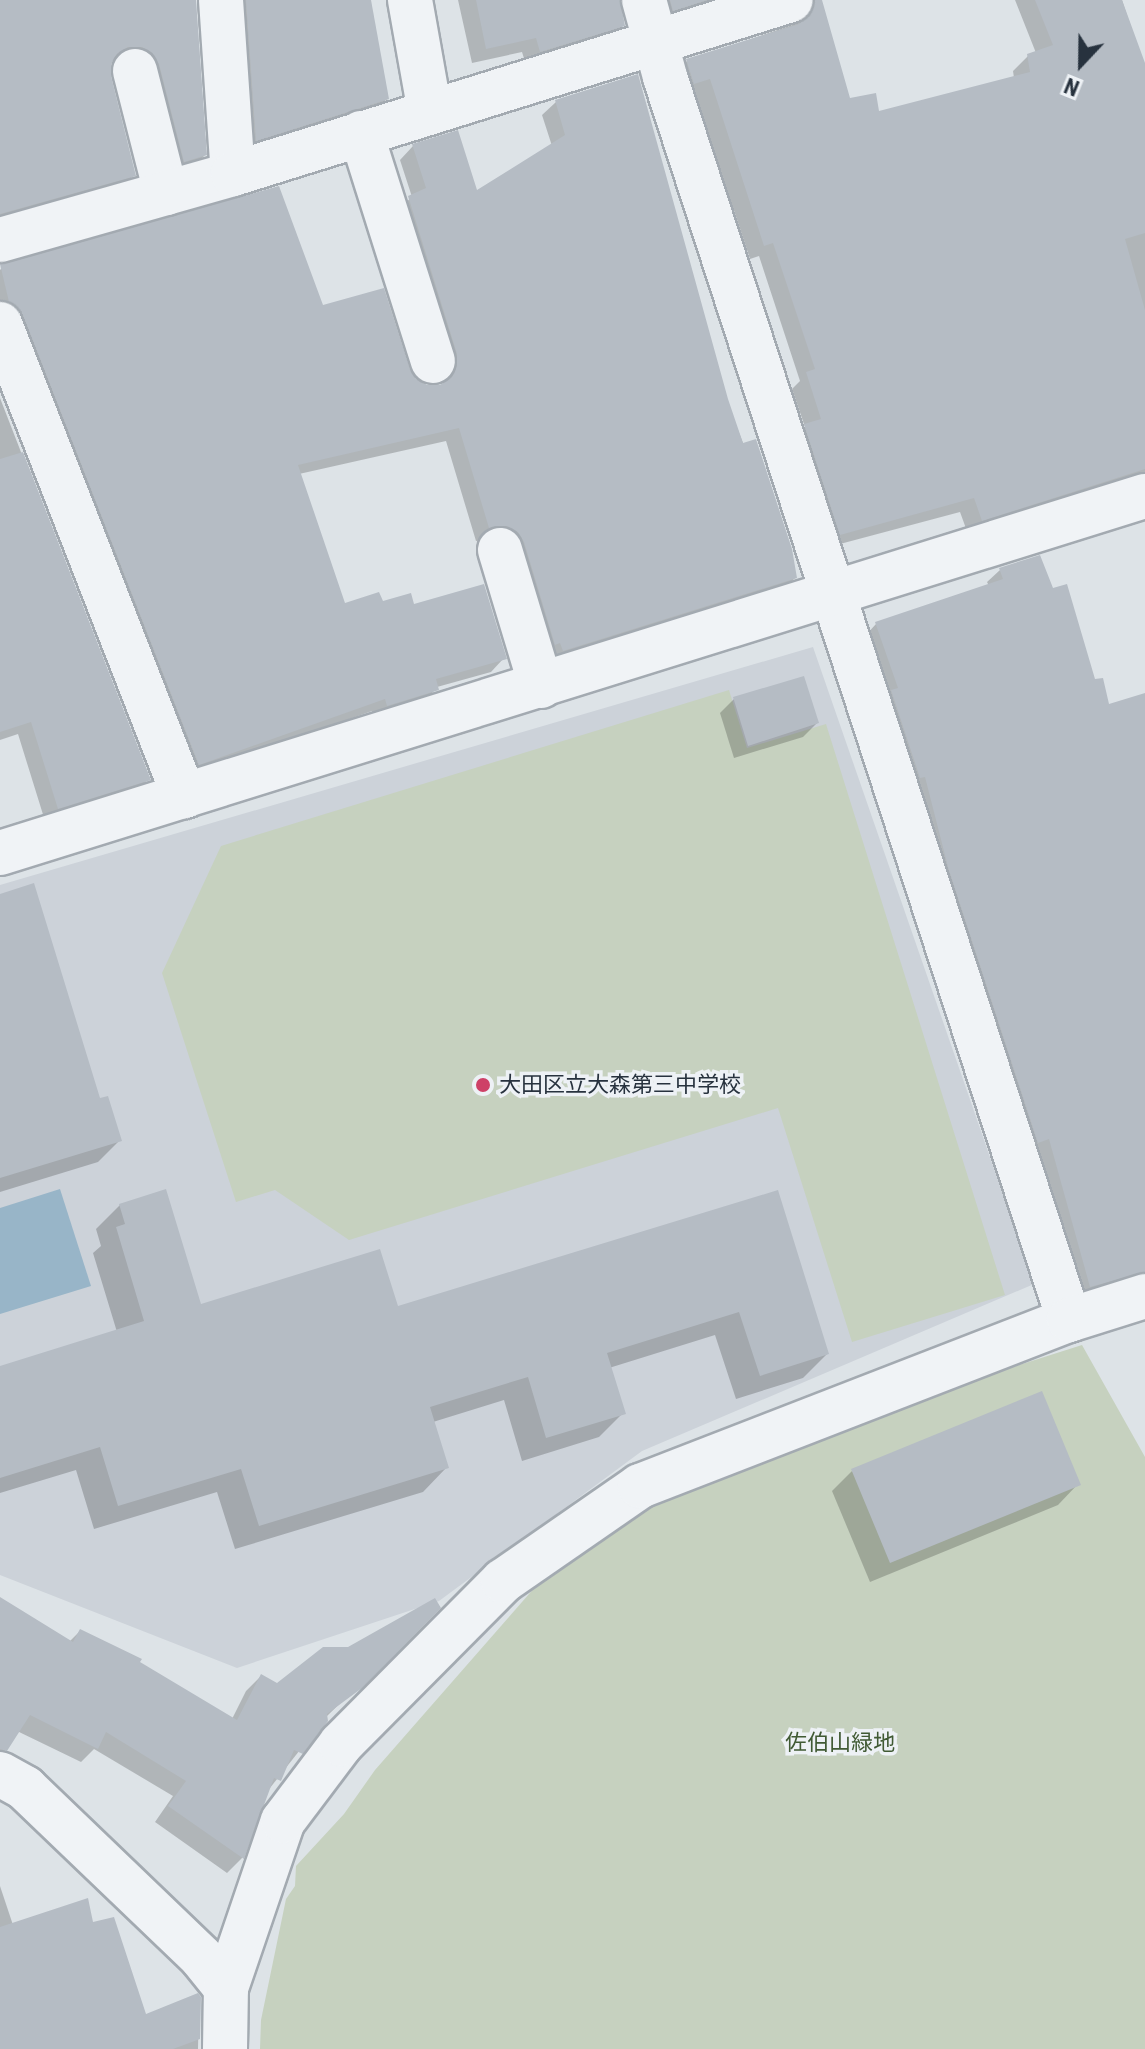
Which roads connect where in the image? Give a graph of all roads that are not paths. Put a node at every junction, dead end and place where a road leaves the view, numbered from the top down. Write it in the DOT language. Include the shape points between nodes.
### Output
graph roads {
  1 [pos="221,0"];
  2 [pos="410,0"];
  3 [pos="791,0"];
  4 [pos="649,20"];
  5 [pos="135,71"];
  6 [pos="430,112"];
  7 [pos="361,133"];
  8 [pos="233,174"];
  9 [pos="166,193"];
  10 [pos="0,240"];
  11 [pos="0,324"];
  12 [pos="433,361"];
  13 [pos="14,402"];
  14 [pos="1145,496"];
  15 [pos="500,550"];
  16 [pos="832,595"];
  17 [pos="541,686"];
  18 [pos="184,796"];
  19 [pos="0,853"];
  20 [pos="1145,1296"];
  21 [pos="1069,1320"];
  22 [pos="0,1774"];
  23 [pos="226,1988"];
  24 [pos="225,2049"];
  1 -- 8 [label="street"];
  2 -- 6 [label="street"];
  3 -- 4 [label="street"];
  4 -- 6 [label="street"];
  4 -- 16 [label="street"];
  5 -- 9 [label="street"];
  6 -- 7 [label="street"];
  7 -- 8 [label="street"];
  7 -- 12 [label="street"];
  8 -- 9 [label="street"];
  9 -- 10 [label="street"];
  11 -- 13 [label="street"];
  13 -- 18 [label="street"];
  14 -- 16 [label="street"];
  15 -- 17 [label="street"];
  16 -- 17 [label="street"];
  16 -- 21 [label="street"];
  17 -- 18 [label="street"];
  18 -- 19 [label="street"];
  20 -- 21 [label="street"];
  21 -- 23 [label="street" via="640,1486 503,1581 341,1744 283,1821"];
  22 -- 23 [label="street" via="25,1788 201,1957"];
  23 -- 24 [label="street"];
}
